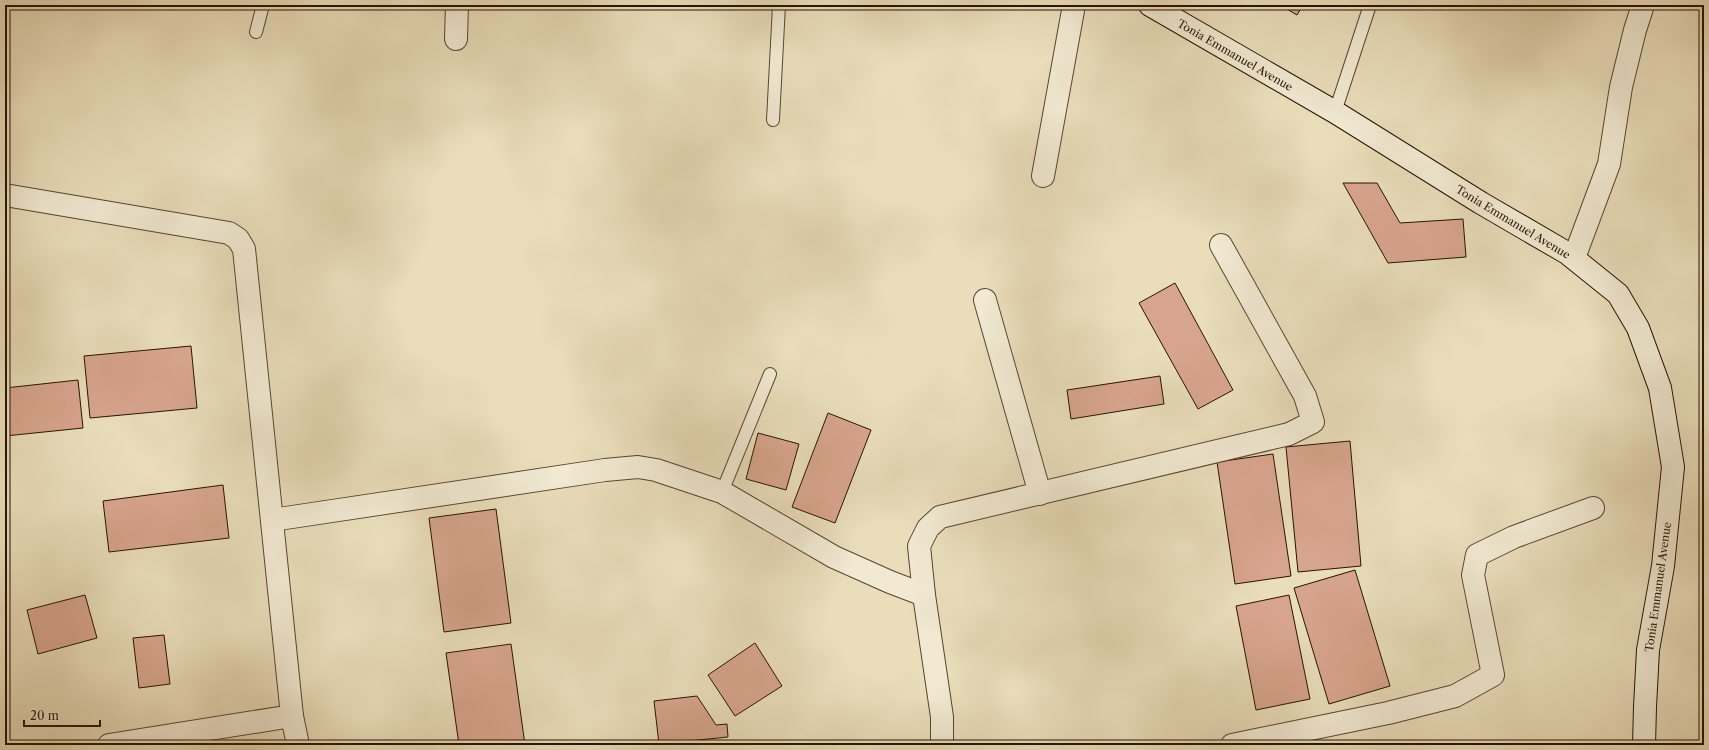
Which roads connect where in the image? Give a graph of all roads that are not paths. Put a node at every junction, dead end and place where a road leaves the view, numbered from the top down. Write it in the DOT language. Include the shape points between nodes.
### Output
graph roads {
  1 [pos="263,5"];
  2 [pos="457,5"];
  3 [pos="779,5"];
  4 [pos="1074,5"];
  5 [pos="1150,5"];
  6 [pos="1370,5"];
  7 [pos="1643,5"];
  8 [pos="256,32"];
  9 [pos="456,39"];
  10 [pos="1335,112"];
  11 [pos="773,120"];
  12 [pos="1043,176"];
  13 [pos="5,195"];
  14 [pos="1221,245"];
  15 [pos="1574,258"];
  16 [pos="985,300"];
  17 [pos="770,374"];
  18 [pos="722,492"];
  19 [pos="1040,494"];
  20 [pos="1593,508"];
  21 [pos="272,520"];
  22 [pos="924,595"];
  23 [pos="292,716"];
  24 [pos="109,745"];
  25 [pos="298,745"];
  26 [pos="942,745"];
  27 [pos="1232,745"];
  28 [pos="1644,745"];
  1 -- 8 [label="lane"];
  2 -- 9 [label="street"];
  3 -- 11 [label="lane"];
  4 -- 12 [label="street"];
  5 -- 10 [label="street, Tonia Emmanuel Avenue"];
  6 -- 10 [label="lane"];
  7 -- 15 [label="street" via="1621,87 1609,164"];
  10 -- 15 [label="street, Tonia Emmanuel Avenue"];
  13 -- 21 [label="street" via="229,233 238,239 244,249"];
  14 -- 19 [label="street" via="1305,396 1313,422 1289,434"];
  15 -- 28 [label="street, Tonia Emmanuel Avenue" via="1618,294 1638,328 1660,388 1673,467 1664,566 1648,650"];
  16 -- 19 [label="street"];
  17 -- 18 [label="lane"];
  18 -- 21 [label="street" via="656,470 631,468"];
  18 -- 22 [label="street" via="834,558"];
  19 -- 22 [label="street" via="940,517 928,528 919,546"];
  20 -- 27 [label="street" via="1514,537 1477,555 1473,575 1493,675 1455,696 1388,713"];
  21 -- 23 [label="street"];
  22 -- 26 [label="street" via="942,717"];
  23 -- 24 [label="street"];
  23 -- 25 [label="street"];
}
